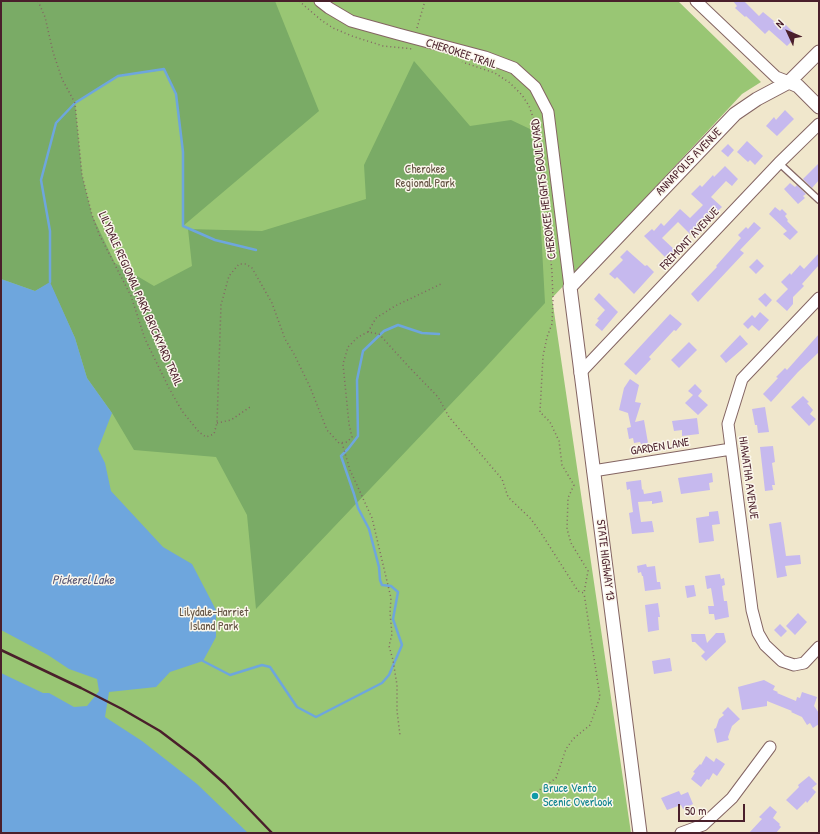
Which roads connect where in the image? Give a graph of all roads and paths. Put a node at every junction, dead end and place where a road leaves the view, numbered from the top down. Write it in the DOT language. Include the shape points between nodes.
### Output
graph roads {
  1 [pos="38,1"];
  2 [pos="299,1"];
  3 [pos="320,1"];
  4 [pos="425,1"];
  5 [pos="696,1"];
  6 [pos="416,30"];
  7 [pos="418,50"];
  8 [pos="819,52"];
  9 [pos="456,60"];
  10 [pos="789,82"];
  11 [pos="819,107"];
  12 [pos="819,124"];
  13 [pos="779,164"];
  14 [pos="819,200"];
  15 [pos="441,284"];
  16 [pos="570,287"];
  17 [pos="819,298"];
  18 [pos="368,332"];
  19 [pos="580,373"];
  20 [pos="250,407"];
  21 [pos="217,423"];
  22 [pos="342,443"];
  23 [pos="731,449"];
  24 [pos="593,471"];
  25 [pos="584,593"];
  26 [pos="819,647"];
  27 [pos="400,735"];
  28 [pos="770,747"];
  29 [pos="535,796"];
  30 [pos="640,833"];
  31 [pos="682,833"];
  1 -- 21 [label="path, LILYDALE REGIONAL PARK BRICKYARD TRAIL" via="62,79 75,103 82,175 99,234 131,296 145,339 182,411 206,437 214,434"];
  2 -- 7 [label="path, CHEROKEE TRAIL" via="333,28 383,46"];
  3 -- 16 [label="street, CHEROKEE HEIGHTS BOULEVARD" via="351,21 485,56 514,68 535,86 548,112"];
  4 -- 6 [label="path"];
  5 -- 10 [label="street" via="776,77"];
  8 -- 10 [label="street, ANNAPOLIS AVENUE"];
  9 -- 25 [label="path, CHEROKEE TRAIL" via="485,69 503,78 516,89 529,106 538,131 553,289 552,324 543,356 540,412 550,422 559,441 562,465 574,485 568,498 567,529 572,544 588,571"];
  10 -- 11 [label="street" via="798,86"];
  10 -- 16 [label="street, ANNAPOLIS AVENUE" via="756,99 735,114"];
  12 -- 13 [label="street, FREMONT AVENUE"];
  13 -- 14 [label="lane"];
  13 -- 19 [label="street, FREMONT AVENUE"];
  15 -- 18 [label="path" via="376,318"];
  16 -- 19 [label="street, STATE HIGHWAY 13"];
  17 -- 23 [label="street, HIAWATHA AVENUE" via="742,379 728,424"];
  18 -- 22 [label="path" via="348,347 343,364 352,437 348,442"];
  18 -- 25 [label="path" via="379,334 438,397 449,417 502,479 508,497 531,519 578,591"];
  19 -- 24 [label="street, STATE HIGHWAY 13"];
  20 -- 21 [label="path" via="232,420"];
  21 -- 22 [label="path" via="221,305 229,276 239,264 246,264 252,268 272,303 285,340 310,387 326,430"];
  22 -- 27 [label="path" via="350,470 372,518 391,598 392,634 389,646 397,685"];
  23 -- 24 [label="street, GARDEN LANE"];
  23 -- 26 [label="street, HIAWATHA AVENUE" via="752,610 758,633 765,645 782,661 794,665 804,663"];
  24 -- 30 [label="street, STATE HIGHWAY 13"];
  25 -- 29 [label="path" via="600,697 590,725 573,739 566,749 556,778"];
  28 -- 31 [label="street" via="732,798 703,825"];
}
